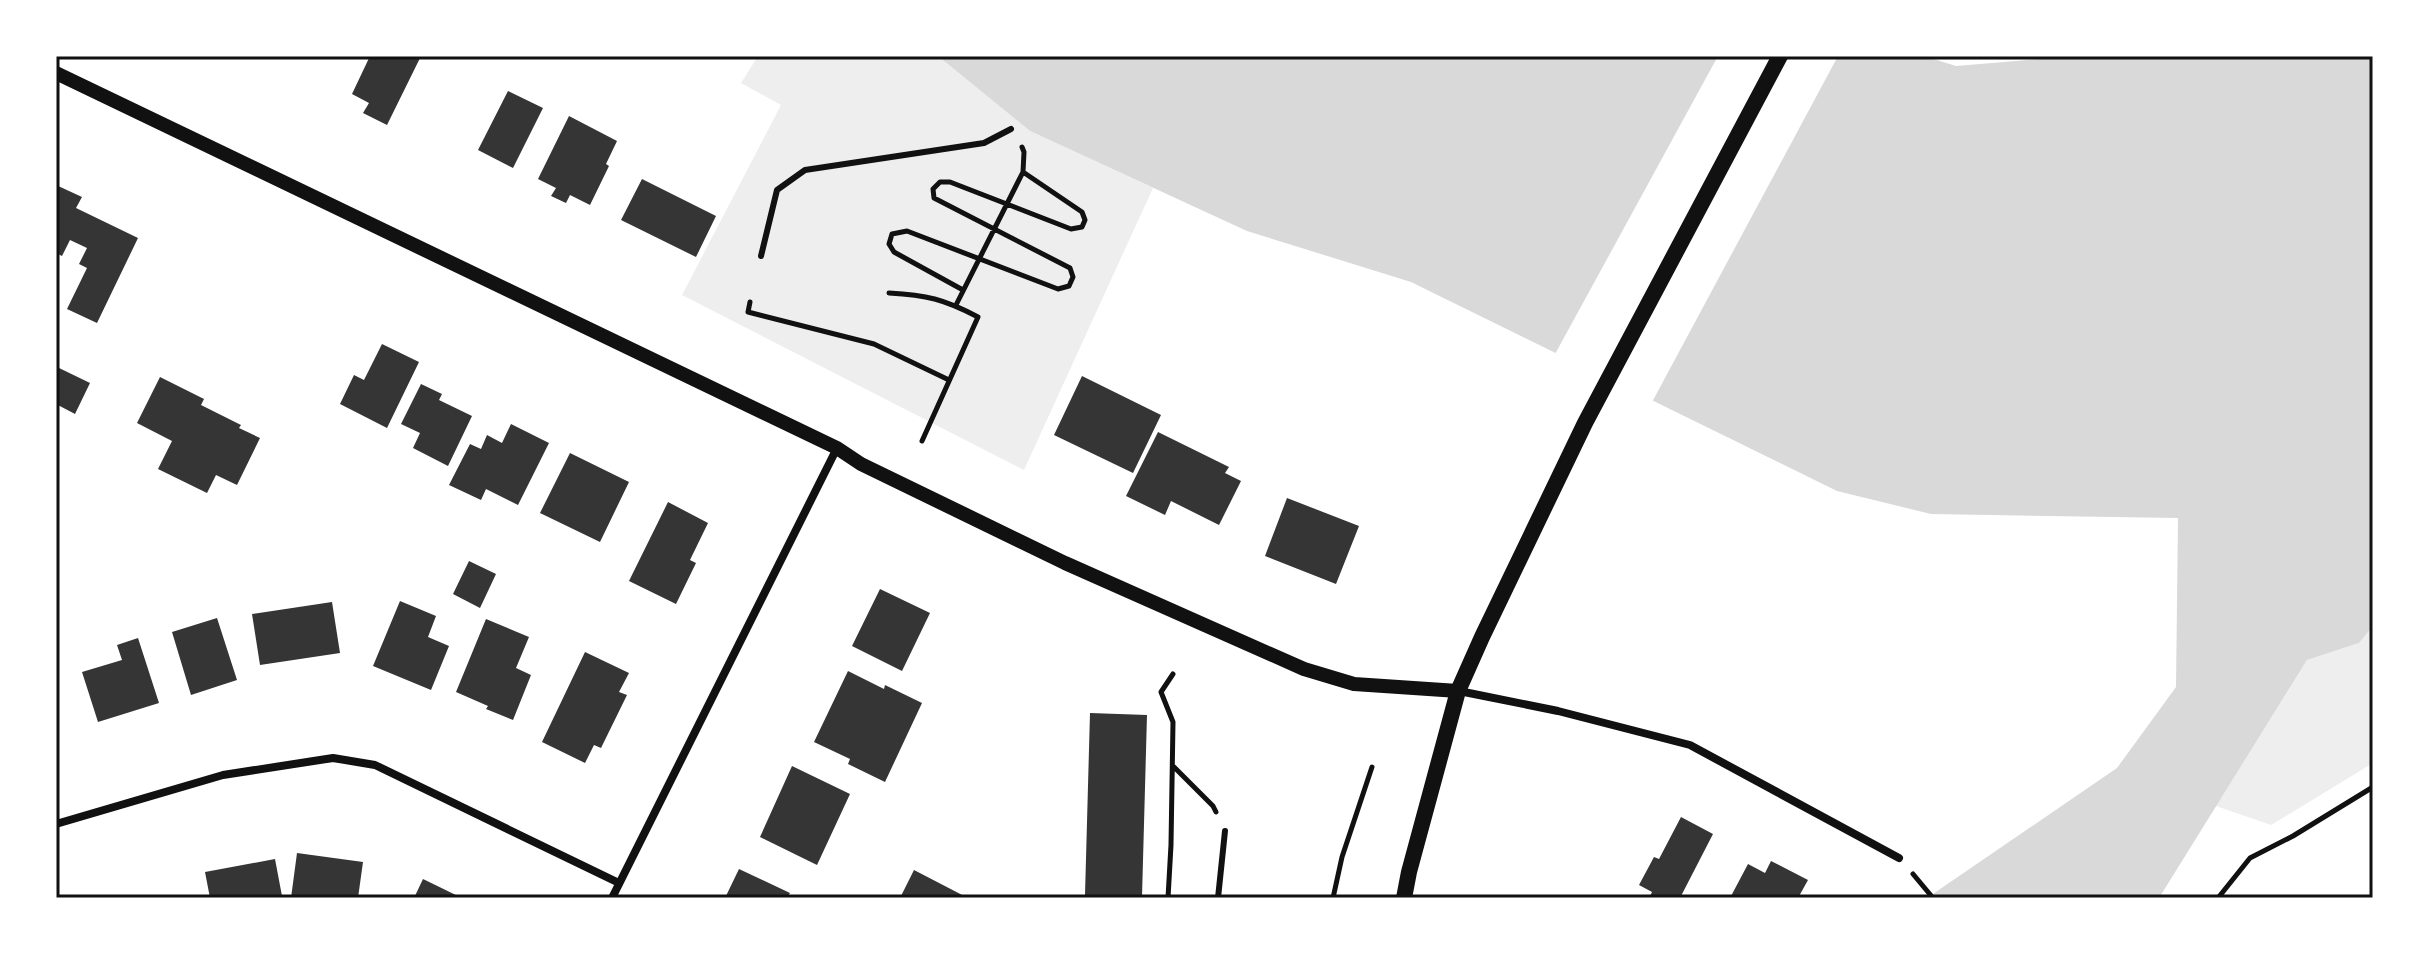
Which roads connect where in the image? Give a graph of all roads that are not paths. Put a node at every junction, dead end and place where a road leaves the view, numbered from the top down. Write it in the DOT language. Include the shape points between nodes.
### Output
graph roads {
  1 [pos="1780,56"];
  2 [pos="56,73"];
  3 [pos="1011,129"];
  4 [pos="761,256"];
  5 [pos="837,448"];
  6 [pos="1458,691"];
  7 [pos="56,824"];
  8 [pos="1225,831"];
  9 [pos="1899,858"];
  10 [pos="619,883"];
  11 [pos="612,898"];
  12 [pos="1218,898"];
  13 [pos="1404,898"];
  1 -- 6 [label="main road" via="1585,423"];
  2 -- 5 [label="street"];
  3 -- 4 [label="lane" via="984,143 805,170 777,190"];
  5 -- 6 [label="street" via="1065,563 1304,669 1354,684"];
  5 -- 10 [label="street"];
  6 -- 9 [label="street" via="1690,745"];
  6 -- 13 [label="main road"];
  7 -- 10 [label="street" via="223,775 333,758 375,765"];
  8 -- 12 [label="lane"];
  10 -- 11 [label="street"];
}
